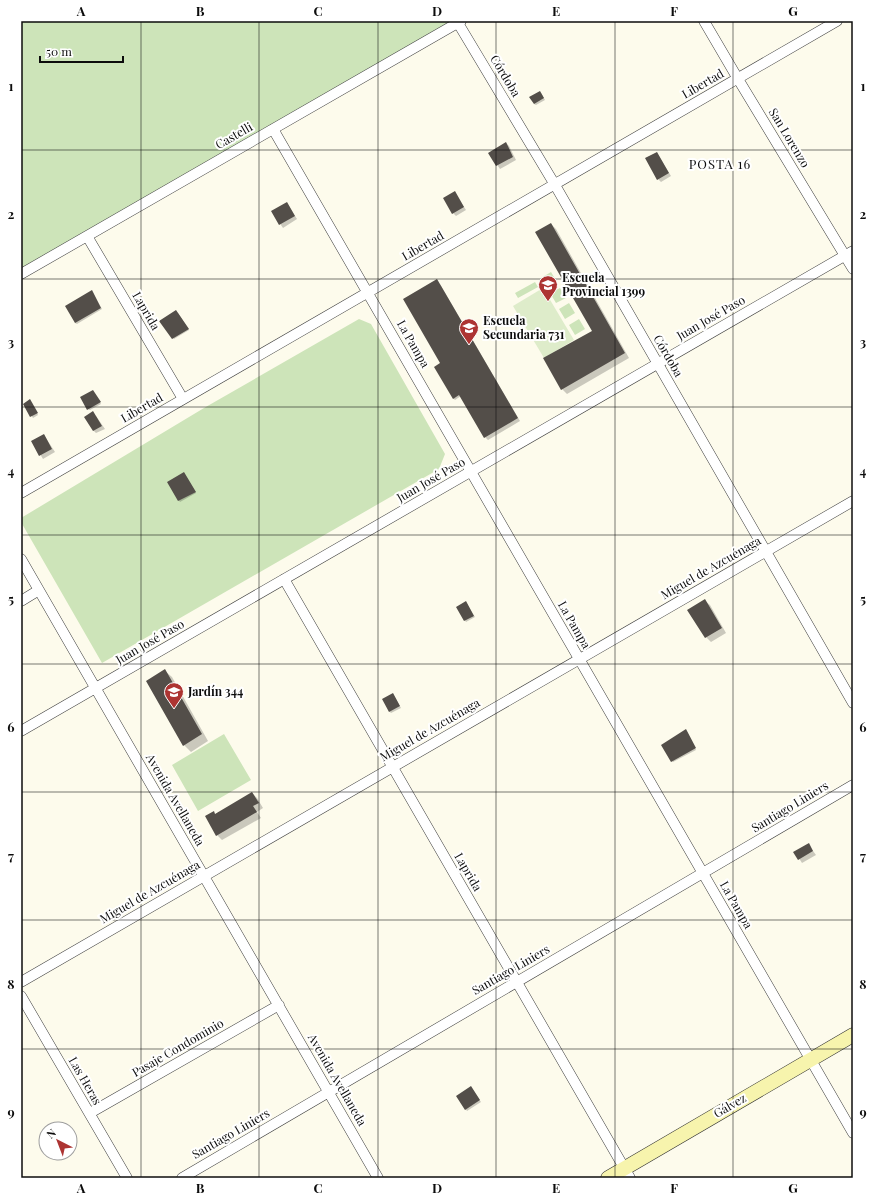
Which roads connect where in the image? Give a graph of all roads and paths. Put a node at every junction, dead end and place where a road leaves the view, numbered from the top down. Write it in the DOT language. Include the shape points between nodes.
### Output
graph roads {
  1 [pos="704,21"];
  2 [pos="837,21"];
  3 [pos="459,22"];
  4 [pos="738,79"];
  5 [pos="273,129"];
  6 [pos="555,185"];
  7 [pos="87,236"];
  8 [pos="849,253"];
  9 [pos="853,269"];
  10 [pos="21,274"];
  11 [pos="368,293"];
  12 [pos="658,364"];
  13 [pos="183,399"];
  14 [pos="470,472"];
  15 [pos="21,493"];
  16 [pos="853,501"];
  17 [pos="766,551"];
  18 [pos="21,559"];
  19 [pos="284,579"];
  20 [pos="39,590"];
  21 [pos="21,601"];
  22 [pos="579,659"];
  23 [pos="96,688"];
  24 [pos="853,703"];
  25 [pos="21,731"];
  26 [pos="393,767"];
  27 [pos="853,785"];
  28 [pos="703,874"];
  29 [pos="204,876"];
  30 [pos="21,982"];
  31 [pos="517,982"];
  32 [pos="21,996"];
  33 [pos="278,1005"];
  34 [pos="853,1035"];
  35 [pos="810,1060"];
  36 [pos="329,1092"];
  37 [pos="90,1113"];
  38 [pos="853,1133"];
  39 [pos="627,1173"];
  40 [pos="128,1178"];
  41 [pos="182,1178"];
  42 [pos="378,1178"];
  43 [pos="608,1178"];
  1 -- 4 [label="street, San Lorenzo"];
  2 -- 4 [label="street, Libertad"];
  3 -- 5 [label="street, Castelli"];
  3 -- 6 [label="street, Córdoba"];
  4 -- 6 [label="street, Libertad"];
  4 -- 8 [label="street, San Lorenzo"];
  5 -- 7 [label="street, Castelli"];
  5 -- 11 [label="street, La Pampa"];
  6 -- 11 [label="street, Libertad"];
  6 -- 12 [label="street, Córdoba"];
  7 -- 10 [label="street, Castelli"];
  7 -- 13 [label="street, Laprida"];
  8 -- 9 [label="street, San Lorenzo"];
  8 -- 12 [label="street, Juan José Paso"];
  11 -- 13 [label="street, Libertad"];
  11 -- 14 [label="street, La Pampa"];
  12 -- 14 [label="street, Juan José Paso"];
  12 -- 17 [label="street, Córdoba"];
  13 -- 15 [label="street, Libertad"];
  14 -- 19 [label="street, Juan José Paso"];
  14 -- 22 [label="street, La Pampa"];
  16 -- 17 [label="street, Miguel de Azcuénaga"];
  17 -- 22 [label="street, Miguel de Azcuénaga"];
  17 -- 24 [label="street, Córdoba"];
  18 -- 20 [label="street, Avenida Avellaneda"];
  19 -- 23 [label="street, Juan José Paso"];
  19 -- 26 [label="street, Laprida"];
  20 -- 21 [label="street"];
  20 -- 23 [label="street, Avenida Avellaneda"];
  22 -- 26 [label="street, Miguel de Azcuénaga"];
  22 -- 28 [label="street, La Pampa"];
  23 -- 25 [label="street, Juan José Paso"];
  23 -- 29 [label="street, Avenida Avellaneda"];
  26 -- 29 [label="street, Miguel de Azcuénaga"];
  26 -- 31 [label="street, Laprida"];
  27 -- 28 [label="street, Santiago Liniers"];
  28 -- 31 [label="street, Santiago Liniers"];
  28 -- 35 [label="street, La Pampa"];
  29 -- 30 [label="street, Miguel de Azcuénaga"];
  29 -- 33 [label="street, Avenida Avellaneda"];
  31 -- 36 [label="street, Santiago Liniers"];
  31 -- 39 [label="street, Laprida"];
  32 -- 37 [label="street, Las Heras"];
  33 -- 36 [label="street, Avenida Avellaneda"];
  33 -- 37 [label="street, Pasaje Condominio"];
  34 -- 35 [label="main road, Gálvez"];
  35 -- 38 [label="street, La Pampa"];
  35 -- 39 [label="main road, Gálvez"];
  36 -- 41 [label="street, Santiago Liniers"];
  36 -- 42 [label="street, Avenida Avellaneda"];
  37 -- 40 [label="street, Las Heras"];
  39 -- 43 [label="main road, Gálvez"];
}
